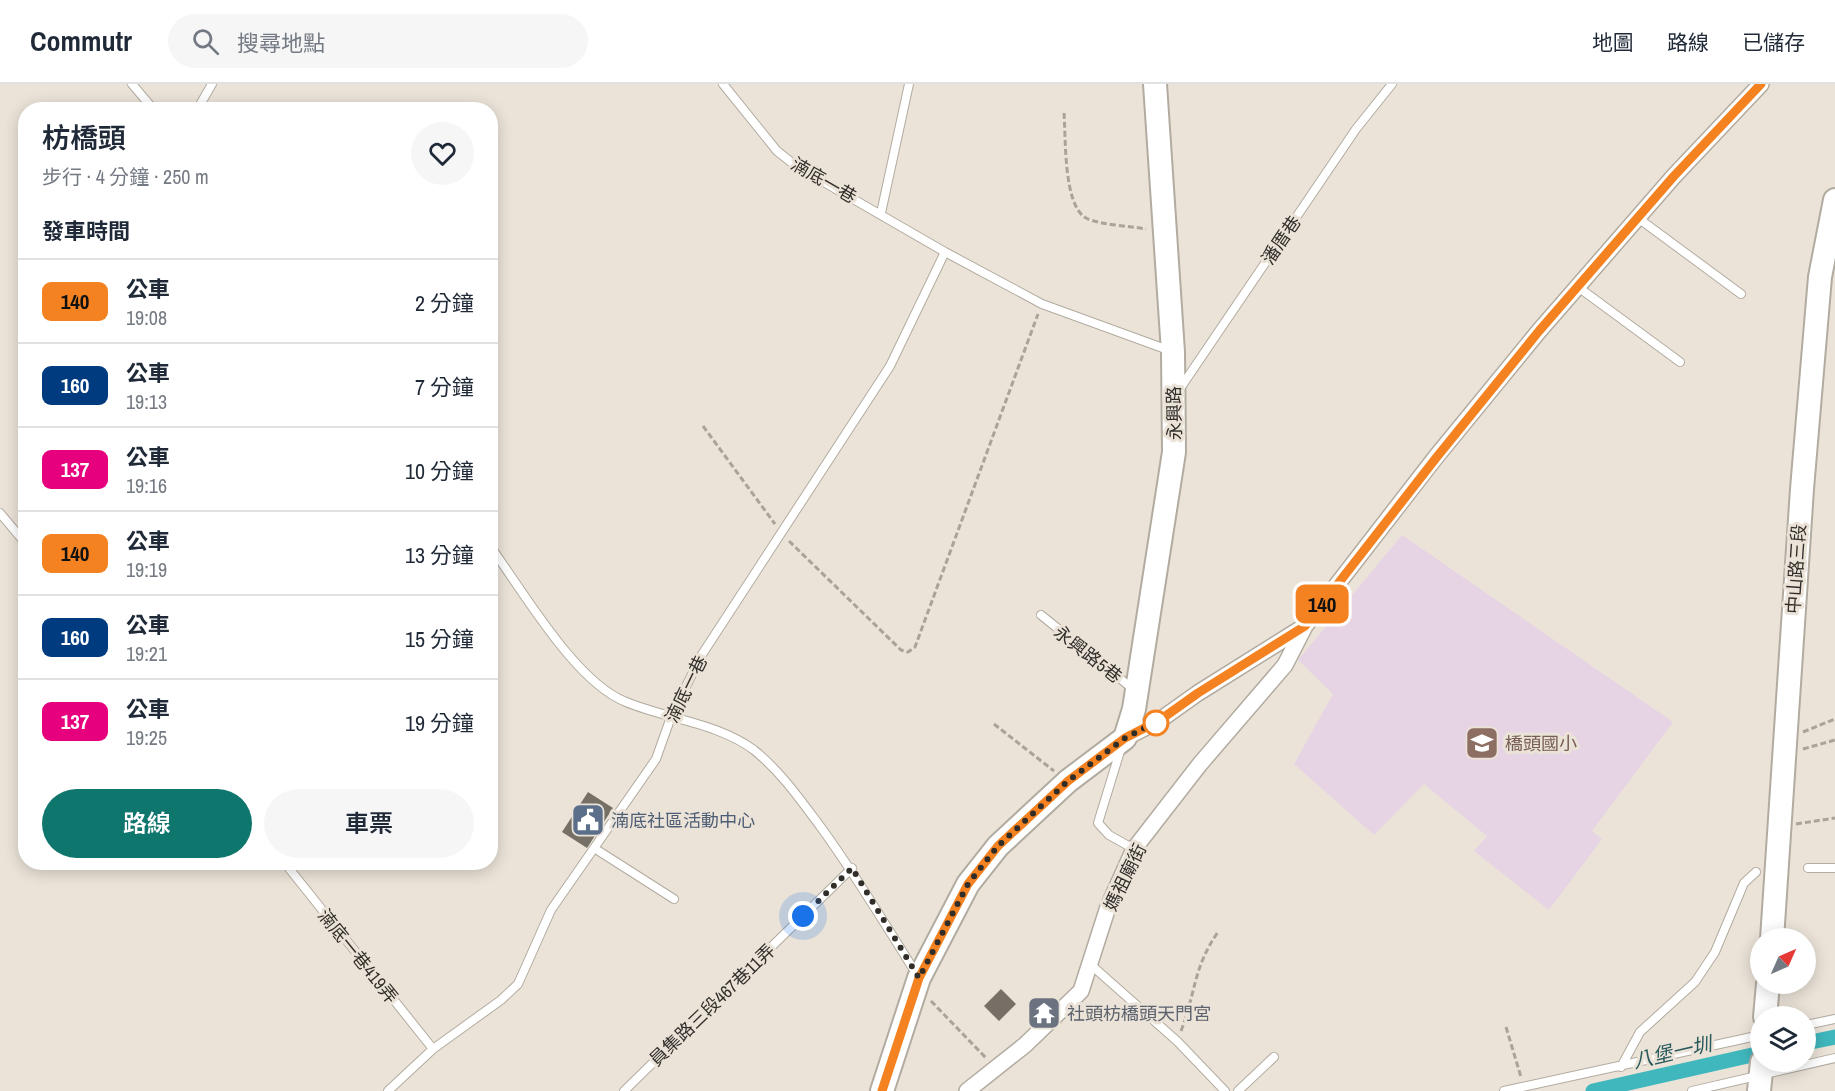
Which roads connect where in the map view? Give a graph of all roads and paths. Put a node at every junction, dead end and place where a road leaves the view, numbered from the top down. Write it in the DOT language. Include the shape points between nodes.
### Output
graph roads {
  1 [pos="132,84"];
  2 [pos="212,84"];
  3 [pos="723,84"];
  4 [pos="909,84"];
  5 [pos="1155,84"];
  6 [pos="1392,84"];
  7 [pos="1761,84"];
  8 [pos="147,102"];
  9 [pos="202,102"];
  10 [pos="1064,113"];
  11 [pos="1835,200"];
  12 [pos="881,213"];
  13 [pos="1638,218"];
  14 [pos="1166,232"];
  15 [pos="945,252"];
  16 [pos="1578,287"];
  17 [pos="1741,294"];
  18 [pos="1042,304"];
  19 [pos="1173,352"];
  20 [pos="1680,362"];
  21 [pos="1173,399"];
  22 [pos="703,426"];
  23 [pos="0,513"];
  24 [pos="780,532"];
  25 [pos="18,534"];
  26 [pos="498,557"];
  27 [pos="1041,615"];
  28 [pos="1305,626"];
  29 [pos="1137,691"];
  30 [pos="671,717"];
  31 [pos="1835,719"];
  32 [pos="994,724"];
  33 [pos="1125,738"];
  34 [pos="1835,740"];
  35 [pos="1785,747"];
  36 [pos="1068,781"];
  37 [pos="1835,818"];
  38 [pos="1779,827"];
  39 [pos="594,848"];
  40 [pos="1134,849"];
  41 [pos="852,868"];
  42 [pos="1808,868"];
  43 [pos="1835,868"];
  44 [pos="290,870"];
  45 [pos="1756,872"];
  46 [pos="674,899"];
  47 [pos="1773,928"];
  48 [pos="1218,932"];
  49 [pos="1089,963"];
  50 [pos="919,978"];
  51 [pos="1835,1019"];
  52 [pos="1816,1023"];
  53 [pos="1506,1027"];
  54 [pos="1750,1038"];
  55 [pos="1177,1041"];
  56 [pos="433,1049"];
  57 [pos="1274,1057"];
  58 [pos="1835,1058"];
  59 [pos="1621,1067"];
  60 [pos="997,1069"];
  61 [pos="1761,1076"];
  62 [pos="1524,1087"];
  63 [pos="880,1089"];
  64 [pos="388,1091"];
  65 [pos="624,1091"];
  66 [pos="967,1091"];
  67 [pos="1225,1091"];
  68 [pos="1238,1091"];
  69 [pos="1504,1091"];
  70 [pos="1692,1091"];
  1 -- 8 [label="lane"];
  2 -- 9 [label="lane"];
  3 -- 12 [label="lane, 湳底一巷" via="777,151 796,166"];
  4 -- 12 [label="lane"];
  5 -- 14 [label="street, 永興路"];
  6 -- 21 [label="lane, 潘厝巷" via="1356,129"];
  7 -- 13 [label="street"];
  10 -- 14 [label="path" via="1074,208 1087,219"];
  11 -- 35 [label="street, 中山路三段" via="1820,277"];
  12 -- 15 [label="lane, 湳底一巷"];
  13 -- 16 [label="street"];
  13 -- 17 [label="lane"];
  14 -- 19 [label="street, 永興路"];
  15 -- 18 [label="lane, 湳底一巷"];
  15 -- 24 [label="lane, 湳底一巷" via="890,366"];
  16 -- 20 [label="lane"];
  16 -- 28 [label="street" via="1436,458"];
  18 -- 19 [label="lane, 湳底一巷"];
  18 -- 24 [label="path" via="915,646 908,652 901,650"];
  19 -- 21 [label="street, 永興路"];
  21 -- 29 [label="street, 永興路" via="1174,452"];
  22 -- 24 [label="path"];
  23 -- 25 [label="lane"];
  24 -- 30 [label="lane, 湳底一巷" via="701,656"];
  26 -- 30 [label="lane" via="577,666 596,685 624,702"];
  27 -- 29 [label="lane, 永興路5巷"];
  28 -- 33 [label="street" via="1160,720"];
  28 -- 40 [label="street, 媽祖廟街" via="1285,665"];
  29 -- 33 [label="street, 永興路"];
  30 -- 39 [label="lane, 湳底一巷" via="656,759"];
  30 -- 41 [label="lane" via="711,729 752,749 784,777"];
  31 -- 35 [label="path"];
  32 -- 36 [label="path"];
  33 -- 36 [label="street"];
  33 -- 40 [label="lane" via="1098,823 1108,835"];
  34 -- 35 [label="path"];
  35 -- 38 [label="street, 中山路三段"];
  36 -- 50 [label="street" via="998,846 968,884"];
  37 -- 38 [label="path"];
  38 -- 47 [label="street, 中山路三段"];
  39 -- 46 [label="lane"];
  39 -- 56 [label="lane, 湳底一巷" via="551,910 518,984"];
  40 -- 49 [label="street, 媽祖廟街"];
  41 -- 50 [label="lane"];
  41 -- 65 [label="lane, 員集路三段467巷11弄"];
  42 -- 43 [label="lane"];
  44 -- 56 [label="lane, 湳底一巷419弄"];
  45 -- 59 [label="lane" via="1744,883 1715,952 1695,982 1640,1032"];
  48 -- 55 [label="path" via="1197,968 1188,1013"];
  49 -- 55 [label="lane"];
  49 -- 60 [label="street, 媽祖廟街" via="1081,991"];
  50 -- 60 [label="path" via="925,994"];
  50 -- 63 [label="street"];
  51 -- 52 [label="lane"];
  53 -- 62 [label="path"];
  54 -- 59 [label="lane"];
  55 -- 67 [label="lane"];
  56 -- 64 [label="lane, 湳底一巷"];
  57 -- 68 [label="lane"];
  58 -- 61 [label="lane"];
  59 -- 62 [label="lane"];
  60 -- 66 [label="street, 媽祖廟街"];
  61 -- 70 [label="lane"];
  62 -- 69 [label="lane"];
}
